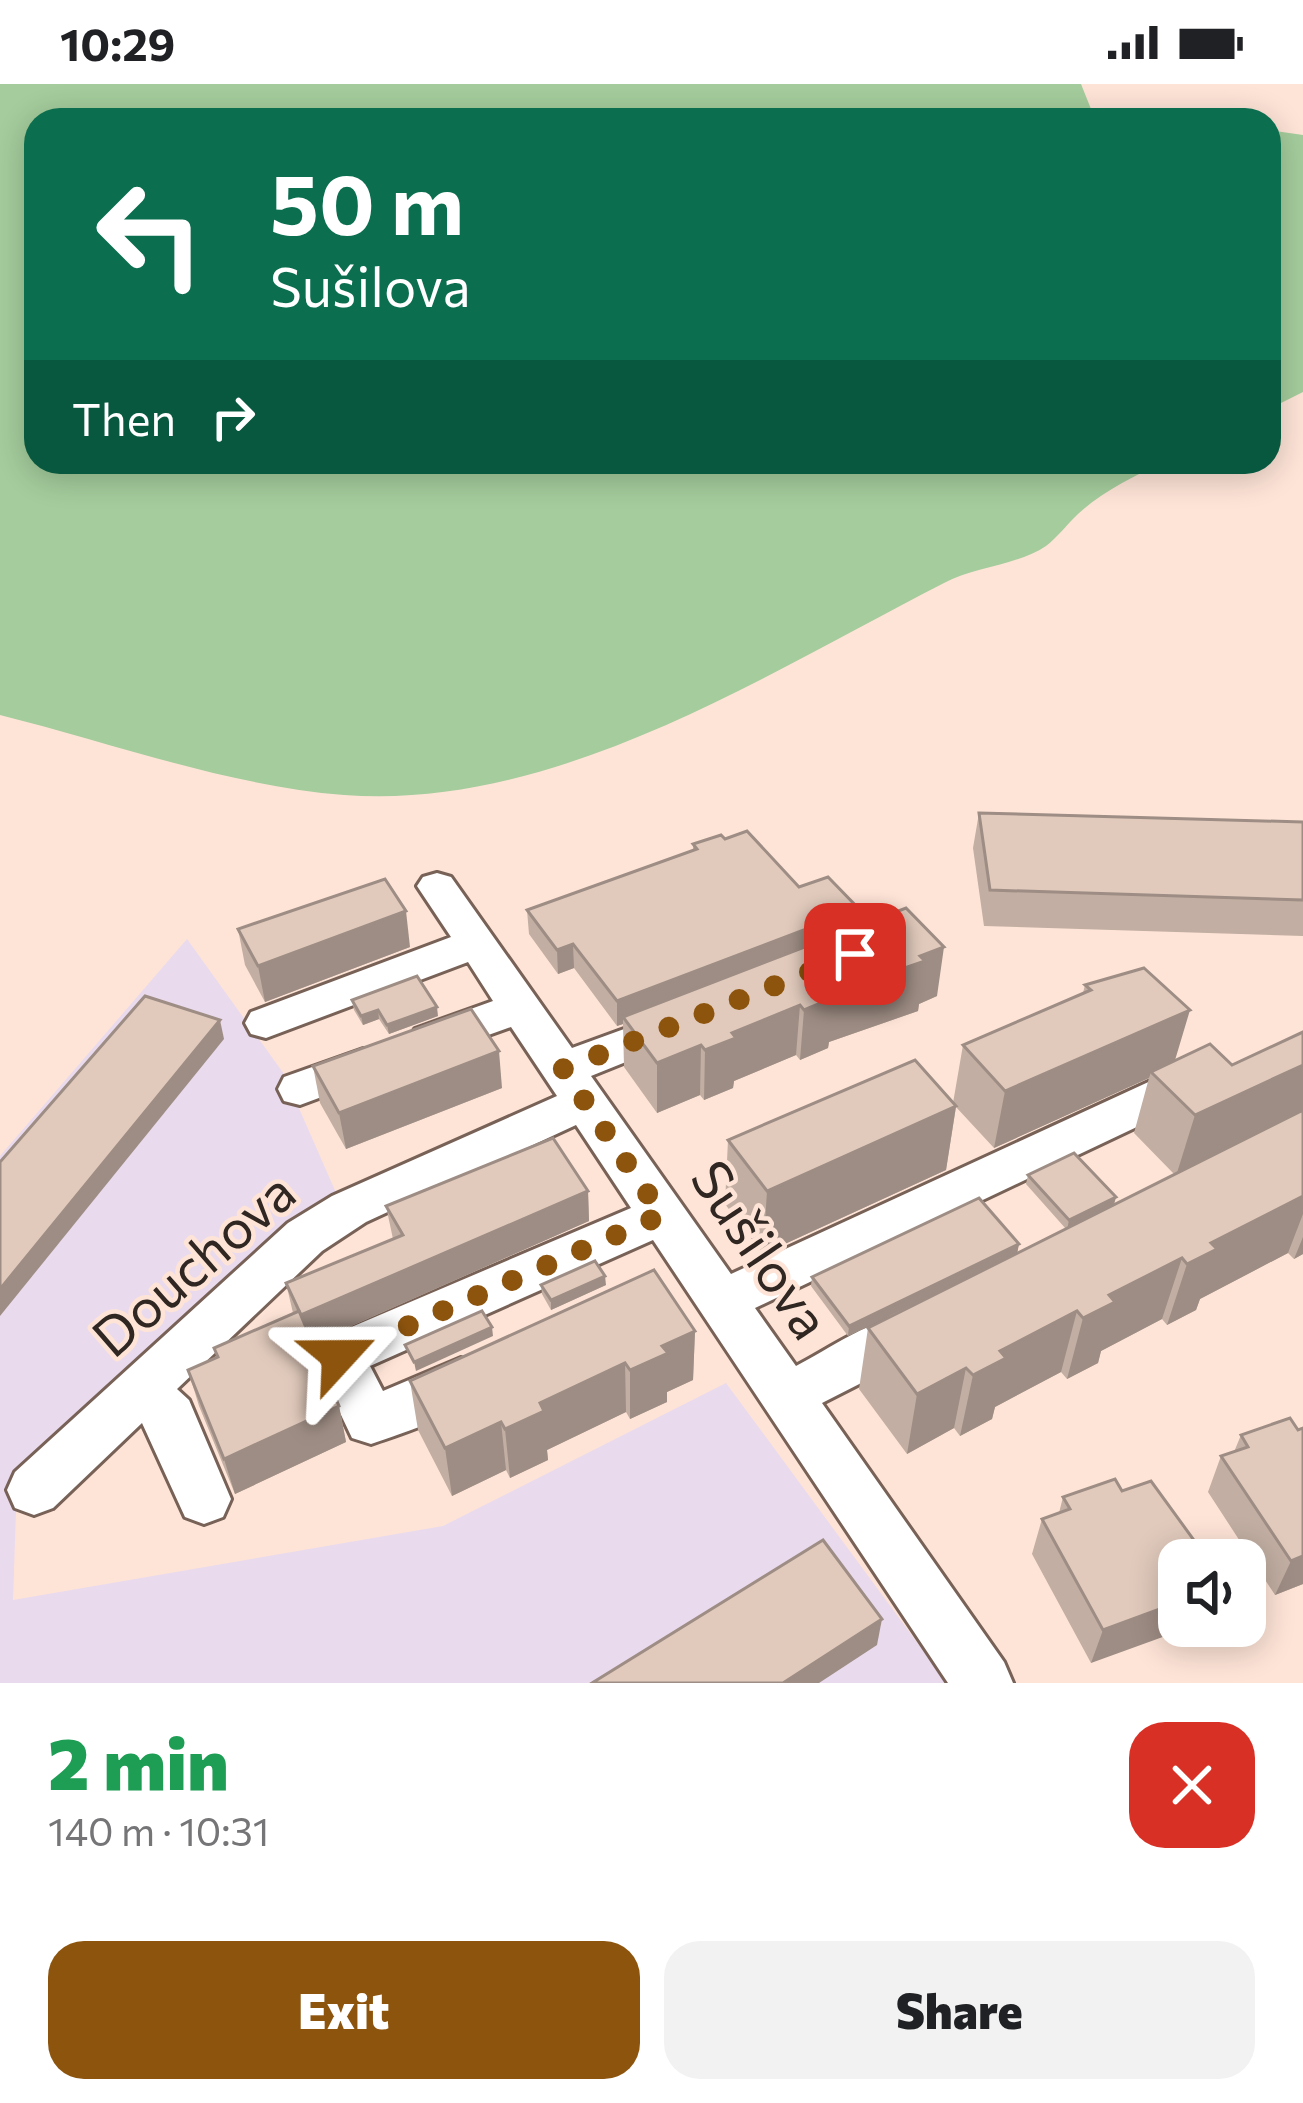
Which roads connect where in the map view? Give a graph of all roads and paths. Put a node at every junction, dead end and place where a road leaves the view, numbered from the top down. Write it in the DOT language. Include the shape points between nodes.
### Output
graph roads {
  1 [pos="437,886"];
  2 [pos="477,944"];
  3 [pos="520,1007"];
  4 [pos="696,1017"];
  5 [pos="266,1023"];
  6 [pos="1184,1085"];
  7 [pos="574,1086"];
  8 [pos="300,1089"];
  9 [pos="662,1215"];
  10 [pos="694,1287"];
  11 [pos="954,1312"];
  12 [pos="494,1364"];
  13 [pos="142,1390"];
  14 [pos="786,1396"];
  15 [pos="34,1490"];
  16 [pos="204,1499"];
  17 [pos="983,1683"];
  1 -- 2 [label="street, Sušilova"];
  2 -- 3 [label="street, Sušilova"];
  2 -- 5 [label="street"];
  3 -- 7 [label="street, Sušilova"];
  3 -- 8 [label="street"];
  4 -- 7 [label="street, Douchova"];
  6 -- 10 [label="street"];
  7 -- 9 [label="street, Sušilova"];
  7 -- 13 [label="street, Douchova" via="305,1238"];
  9 -- 10 [label="street, Sušilova"];
  9 -- 12 [label="street" via="339,1356 371,1421"];
  10 -- 14 [label="street, Sušilova"];
  11 -- 14 [label="street"];
  13 -- 15 [label="street, Douchova"];
  13 -- 16 [label="street" via="170,1416"];
  14 -- 17 [label="street, Sušilova"];
}
